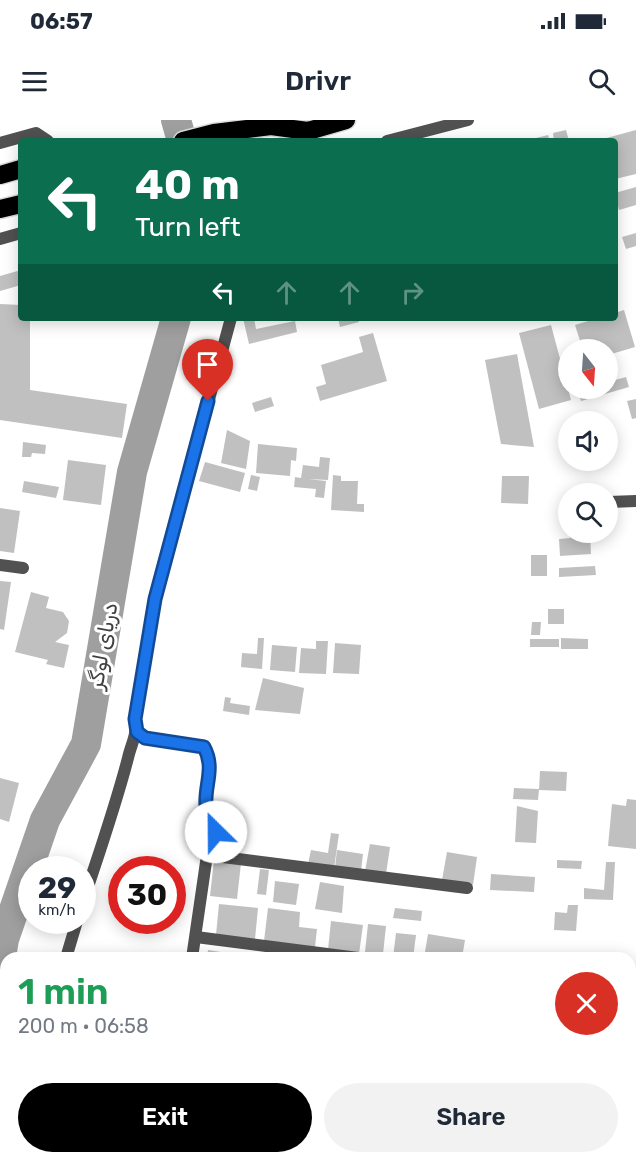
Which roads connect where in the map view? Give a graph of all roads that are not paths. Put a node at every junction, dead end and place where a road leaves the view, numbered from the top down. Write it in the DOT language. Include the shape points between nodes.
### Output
graph roads {
  1 [pos="346,120"];
  2 [pos="468,120"];
  3 [pos="275,123"];
  4 [pos="246,135"];
  5 [pos="18,138"];
  6 [pos="18,138"];
  7 [pos="44,138"];
  8 [pos="195,138"];
  9 [pos="399,138"];
  10 [pos="0,143"];
  11 [pos="18,170"];
  12 [pos="0,175"];
  13 [pos="18,205"];
  14 [pos="0,209"];
  15 [pos="18,234"];
  16 [pos="0,239"];
  17 [pos="230,321"];
  18 [pos="636,501"];
  19 [pos="618,502"];
  20 [pos="0,564"];
  21 [pos="23,568"];
  22 [pos="137,732"];
  23 [pos="207,855"];
  24 [pos="96,865"];
  25 [pos="467,888"];
  26 [pos="73,934"];
  27 [pos="195,937"];
  28 [pos="68,952"];
  29 [pos="193,952"];
  30 [pos="311,952"];
  1 -- 3 [label="highway" via="308,131"];
  2 -- 9 [label="street"];
  3 -- 4 [label="highway"];
  4 -- 8 [label="highway" via="214,133"];
  5 -- 7 [label="street" via="36,133"];
  6 -- 10 [label="street"];
  11 -- 12 [label="highway"];
  13 -- 14 [label="highway"];
  15 -- 16 [label="street"];
  17 -- 22 [label="street" via="155,599 135,719"];
  18 -- 19 [label="street"];
  20 -- 21 [label="street"];
  22 -- 23 [label="street" via="145,738 204,747 210,759 206,812 216,832"];
  22 -- 24 [label="street"];
  23 -- 25 [label="street"];
  23 -- 27 [label="street"];
  26 -- 28 [label="street"];
  27 -- 29 [label="street"];
  27 -- 30 [label="street"];
}
